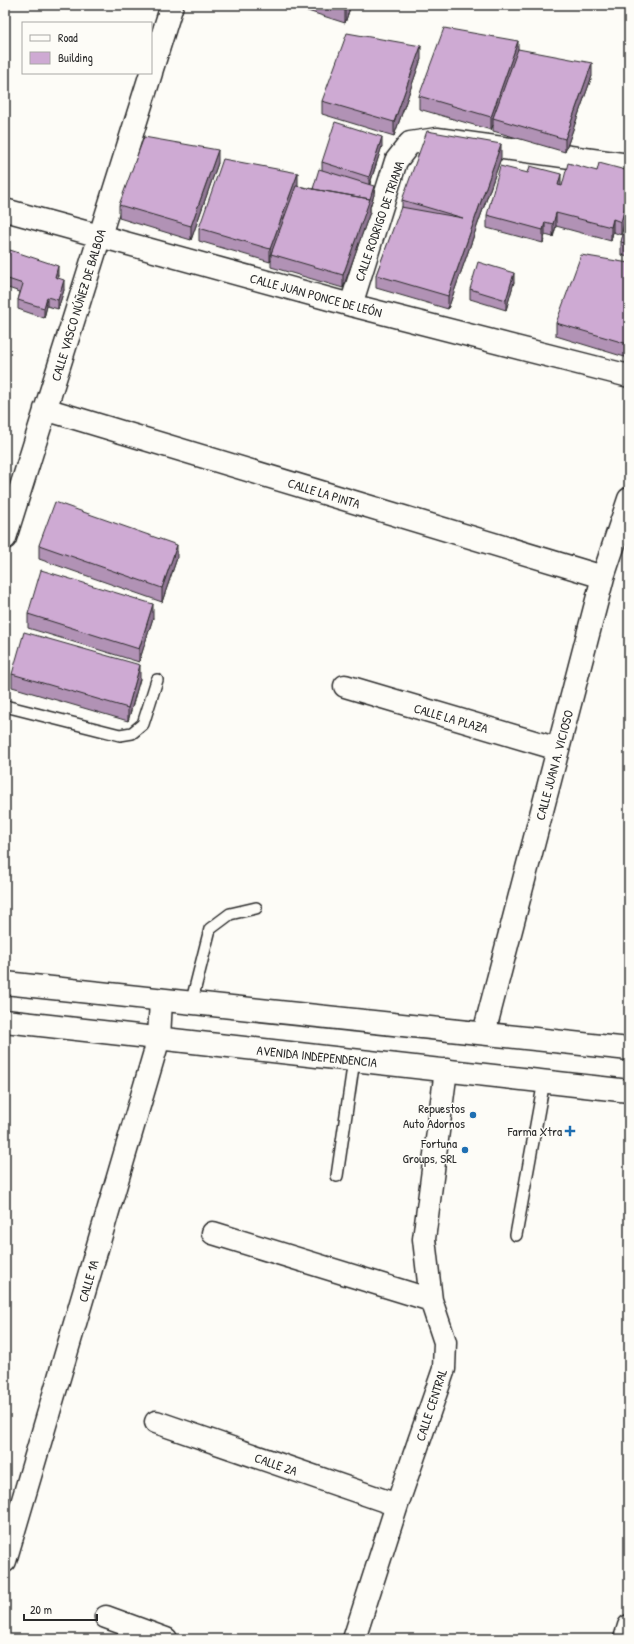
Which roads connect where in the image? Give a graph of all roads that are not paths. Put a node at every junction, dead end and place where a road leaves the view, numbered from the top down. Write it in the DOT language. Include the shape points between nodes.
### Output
graph roads {
  1 [pos="172,5"];
  2 [pos="152,69"];
  3 [pos="150,74"];
  4 [pos="629,165"];
  5 [pos="5,210"];
  6 [pos="99,236"];
  7 [pos="351,305"];
  8 [pos="629,376"];
  9 [pos="45,409"];
  10 [pos="629,499"];
  11 [pos="5,538"];
  12 [pos="603,577"];
  13 [pos="157,680"];
  14 [pos="345,686"];
  15 [pos="5,706"];
  16 [pos="558,749"];
  17 [pos="256,908"];
  18 [pos="5,983"];
  19 [pos="161,1000"];
  20 [pos="191,1004"];
  21 [pos="5,1021"];
  22 [pos="484,1033"];
  23 [pos="159,1038"];
  24 [pos="629,1049"];
  25 [pos="354,1060"];
  26 [pos="446,1070"];
  27 [pos="544,1081"];
  28 [pos="629,1091"];
  29 [pos="337,1176"];
  30 [pos="213,1233"];
  31 [pos="516,1235"];
  32 [pos="431,1300"];
  33 [pos="156,1422"];
  34 [pos="397,1505"];
  35 [pos="5,1560"];
  36 [pos="106,1617"];
  37 [pos="629,1626"];
  38 [pos="166,1639"];
  39 [pos="354,1639"];
  40 [pos="625,1639"];
  1 -- 2 [label="street, CALLE VASCO NÚÑEZ DE BALBOA"];
  3 -- 6 [label="street, CALLE VASCO NÚÑEZ DE BALBOA"];
  4 -- 7 [label="street, CALLE RODRIGO DE TRIANA" via="437,139 410,143 396,161"];
  5 -- 6 [label="street, CALLE JUAN PONCE DE LEÓN"];
  6 -- 7 [label="street, CALLE JUAN PONCE DE LEÓN"];
  6 -- 9 [label="street, CALLE VASCO NÚÑEZ DE BALBOA"];
  7 -- 8 [label="street, CALLE JUAN PONCE DE LEÓN"];
  9 -- 11 [label="street, CALLE VASCO NÚÑEZ DE BALBOA"];
  9 -- 12 [label="street, CALLE LA PINTA"];
  10 -- 12 [label="street, CALLE JUAN A. VICIOSO"];
  12 -- 16 [label="street, CALLE JUAN A. VICIOSO"];
  13 -- 15 [label="lane" via="143,724 132,733 120,735"];
  14 -- 16 [label="street, CALLE LA PLAZA"];
  16 -- 22 [label="street, CALLE JUAN A. VICIOSO"];
  17 -- 20 [label="lane" via="230,914 210,929"];
  18 -- 19 [label="street"];
  19 -- 20 [label="street"];
  19 -- 23 [label="street, CALLE 1A"];
  20 -- 22 [label="street"];
  21 -- 23 [label="street, AVENIDA INDEPENDENCIA"];
  22 -- 24 [label="street"];
  23 -- 25 [label="street, AVENIDA INDEPENDENCIA"];
  23 -- 35 [label="street, CALLE 1A"];
  25 -- 26 [label="street, AVENIDA INDEPENDENCIA"];
  25 -- 29 [label="lane"];
  26 -- 27 [label="street, AVENIDA INDEPENDENCIA"];
  26 -- 32 [label="street, CALLE CENTRAL" via="424,1239"];
  27 -- 28 [label="street, AVENIDA INDEPENDENCIA"];
  27 -- 31 [label="lane"];
  30 -- 32 [label="street"];
  32 -- 34 [label="street, CALLE CENTRAL" via="445,1342 444,1369"];
  33 -- 34 [label="street, CALLE 2A"];
  34 -- 39 [label="street, CALLE CENTRAL"];
  36 -- 38 [label="street"];
  37 -- 40 [label="street"];
}
